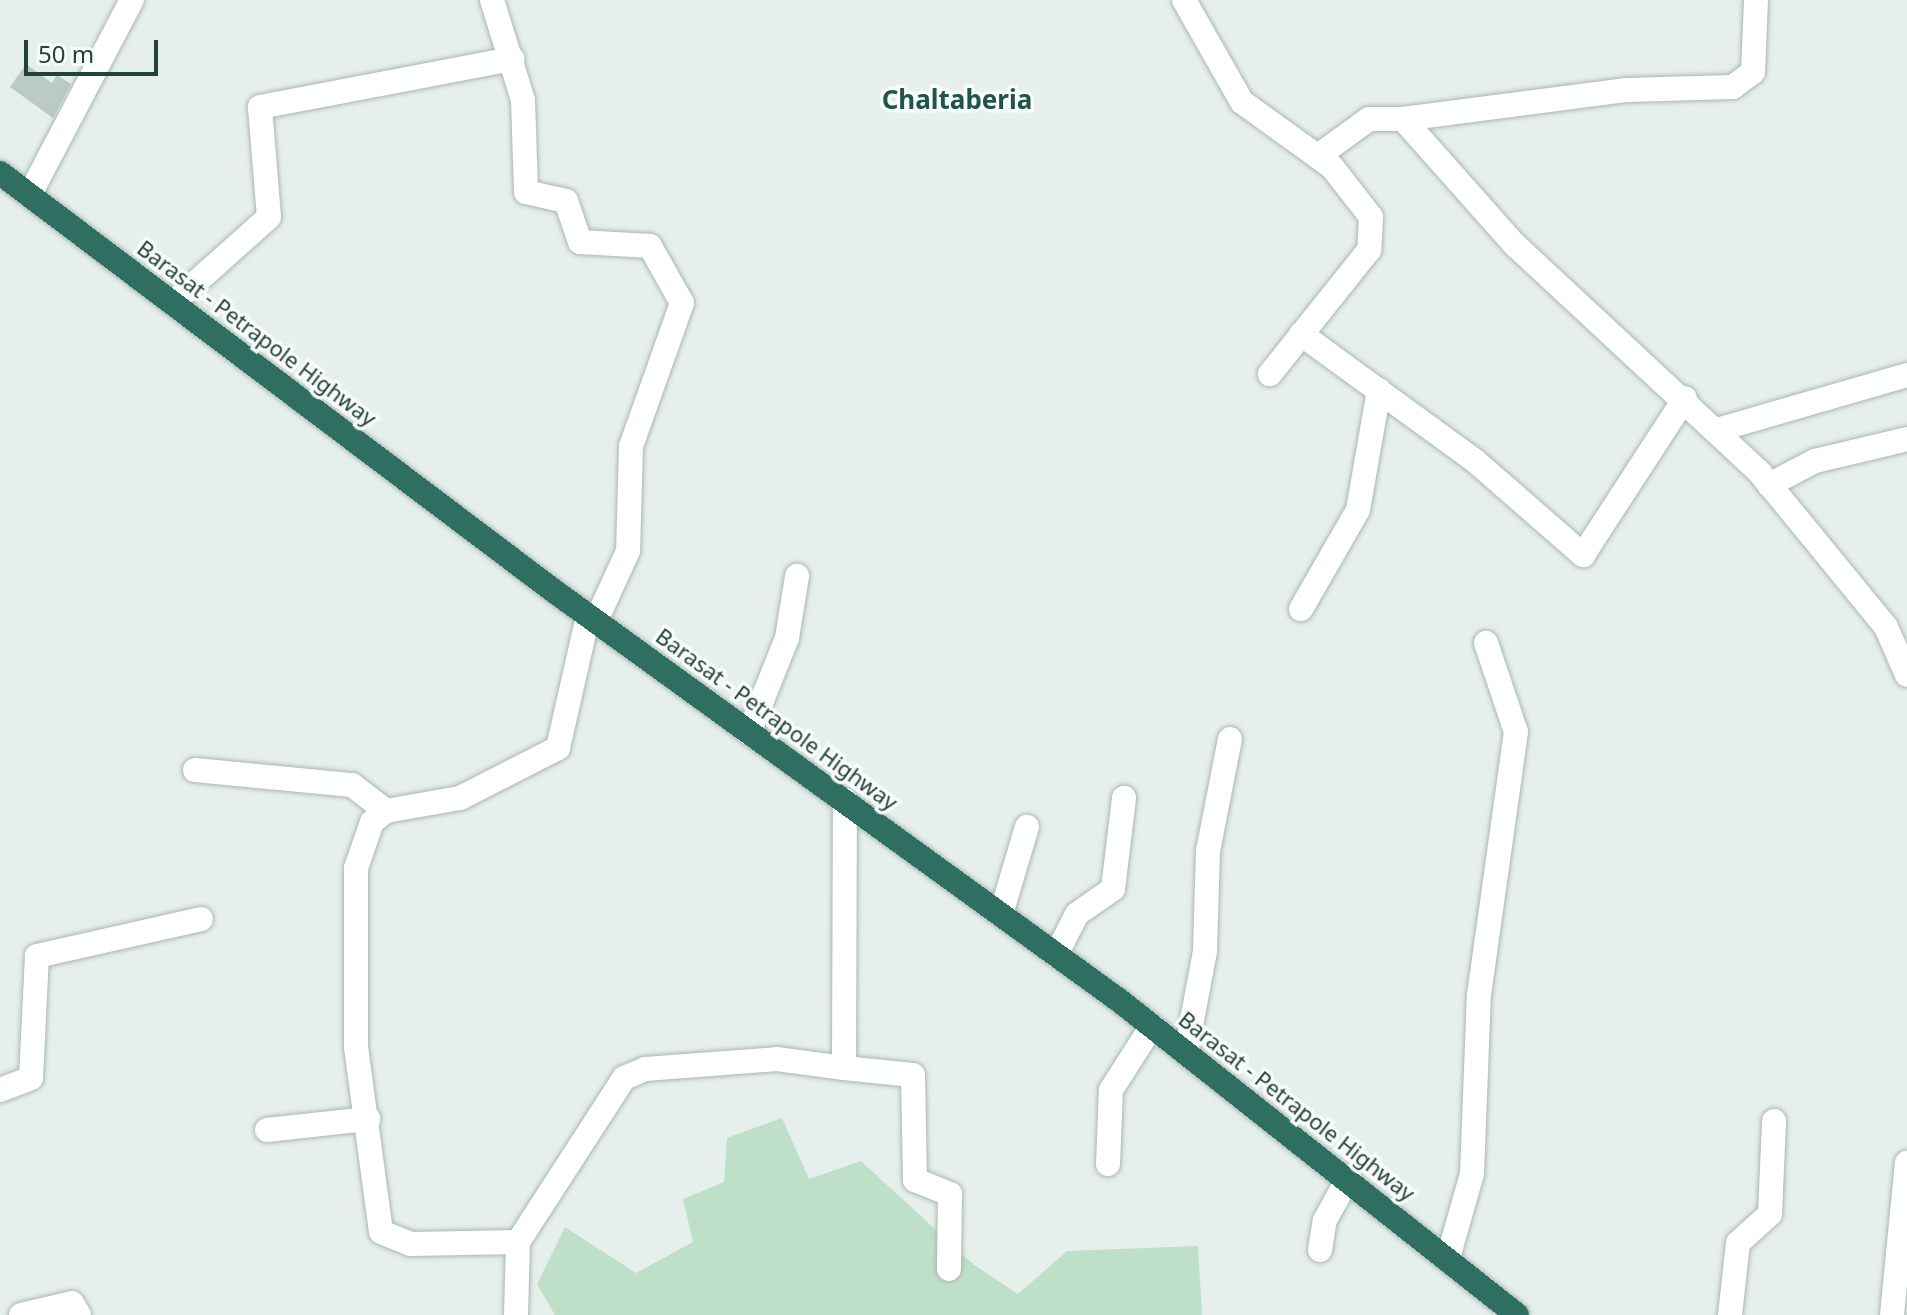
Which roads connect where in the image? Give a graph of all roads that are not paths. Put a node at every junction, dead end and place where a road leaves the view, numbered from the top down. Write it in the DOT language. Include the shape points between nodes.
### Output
graph roads {
  1 [pos="132,0"];
  2 [pos="492,0"];
  3 [pos="1184,0"];
  4 [pos="1756,0"];
  5 [pos="512,59"];
  6 [pos="1403,119"];
  7 [pos="1318,156"];
  8 [pos="0,173"];
  9 [pos="30,194"];
  10 [pos="174,302"];
  11 [pos="1301,334"];
  12 [pos="1270,374"];
  13 [pos="1907,375"];
  14 [pos="1379,390"];
  15 [pos="1685,398"];
  16 [pos="1717,430"];
  17 [pos="1907,439"];
  18 [pos="1769,485"];
  19 [pos="797,576"];
  20 [pos="1301,609"];
  21 [pos="592,618"];
  22 [pos="1486,643"];
  23 [pos="1907,675"];
  24 [pos="749,733"];
  25 [pos="1230,739"];
  26 [pos="195,770"];
  27 [pos="1124,798"];
  28 [pos="845,800"];
  29 [pos="386,811"];
  30 [pos="1027,827"];
  31 [pos="1001,914"];
  32 [pos="201,919"];
  33 [pos="1056,955"];
  34 [pos="1152,1026"];
  35 [pos="1186,1052"];
  36 [pos="844,1068"];
  37 [pos="0,1090"];
  38 [pos="368,1119"];
  39 [pos="1774,1121"];
  40 [pos="267,1130"];
  41 [pos="1907,1163"];
  42 [pos="1108,1164"];
  43 [pos="1349,1177"];
  44 [pos="518,1242"];
  45 [pos="1320,1250"];
  46 [pos="1448,1258"];
  47 [pos="949,1269"];
  48 [pos="21,1315"];
  49 [pos="79,1315"];
  50 [pos="516,1315"];
  51 [pos="1517,1315"];
  52 [pos="1730,1315"];
  53 [pos="1892,1315"];
  1 -- 9 [label="street"];
  2 -- 5 [label="street"];
  3 -- 7 [label="street" via="1242,102"];
  4 -- 6 [label="street" via="1753,72 1733,87 1627,90"];
  5 -- 10 [label="street" via="260,107 269,217"];
  5 -- 21 [label="street" via="524,111 526,192 566,201 580,242 650,246 682,303 631,446 628,551"];
  6 -- 7 [label="street" via="1369,119"];
  6 -- 15 [label="street" via="1515,245"];
  7 -- 11 [label="street" via="1371,217 1373,236"];
  8 -- 9 [label="highway, Barasat - Petrapole Highway"];
  9 -- 10 [label="highway, Barasat - Petrapole Highway"];
  10 -- 21 [label="highway, Barasat - Petrapole Highway"];
  11 -- 12 [label="street"];
  11 -- 14 [label="street"];
  13 -- 16 [label="street"];
  14 -- 15 [label="street" via="1491,473 1583,555"];
  14 -- 20 [label="street" via="1358,510"];
  15 -- 16 [label="street"];
  16 -- 18 [label="street"];
  17 -- 18 [label="street" via="1815,461"];
  18 -- 23 [label="street" via="1886,627"];
  19 -- 24 [label="street" via="789,632"];
  21 -- 24 [label="highway, Barasat - Petrapole Highway"];
  21 -- 29 [label="street" via="558,748 460,798"];
  22 -- 46 [label="street" via="1516,732 1479,995 1472,1174"];
  24 -- 28 [label="highway, Barasat - Petrapole Highway"];
  25 -- 35 [label="street" via="1208,851 1205,951"];
  26 -- 29 [label="street" via="352,785"];
  27 -- 33 [label="street" via="1113,889 1077,914"];
  28 -- 31 [label="highway, Barasat - Petrapole Highway"];
  28 -- 36 [label="street"];
  29 -- 38 [label="street" via="372,822 356,868 355,1033"];
  30 -- 31 [label="street"];
  31 -- 33 [label="highway, Barasat - Petrapole Highway"];
  32 -- 37 [label="street" via="37,956 31,1078"];
  33 -- 34 [label="highway, Barasat - Petrapole Highway"];
  34 -- 35 [label="highway, Barasat - Petrapole Highway"];
  34 -- 42 [label="street" via="1111,1090"];
  35 -- 43 [label="highway, Barasat - Petrapole Highway"];
  36 -- 44 [label="street" via="777,1059 633,1073 617,1084"];
  36 -- 47 [label="street" via="913,1075 915,1180 950,1194"];
  38 -- 40 [label="street"];
  38 -- 44 [label="street" via="384,1236 411,1244"];
  39 -- 52 [label="street" via="1770,1214 1738,1243"];
  41 -- 53 [label="street"];
  43 -- 45 [label="street" via="1325,1220"];
  43 -- 46 [label="highway, Barasat - Petrapole Highway"];
  44 -- 50 [label="street"];
  46 -- 51 [label="highway, Barasat - Petrapole Highway"];
  48 -- 49 [label="street" via="72,1303"];
}
